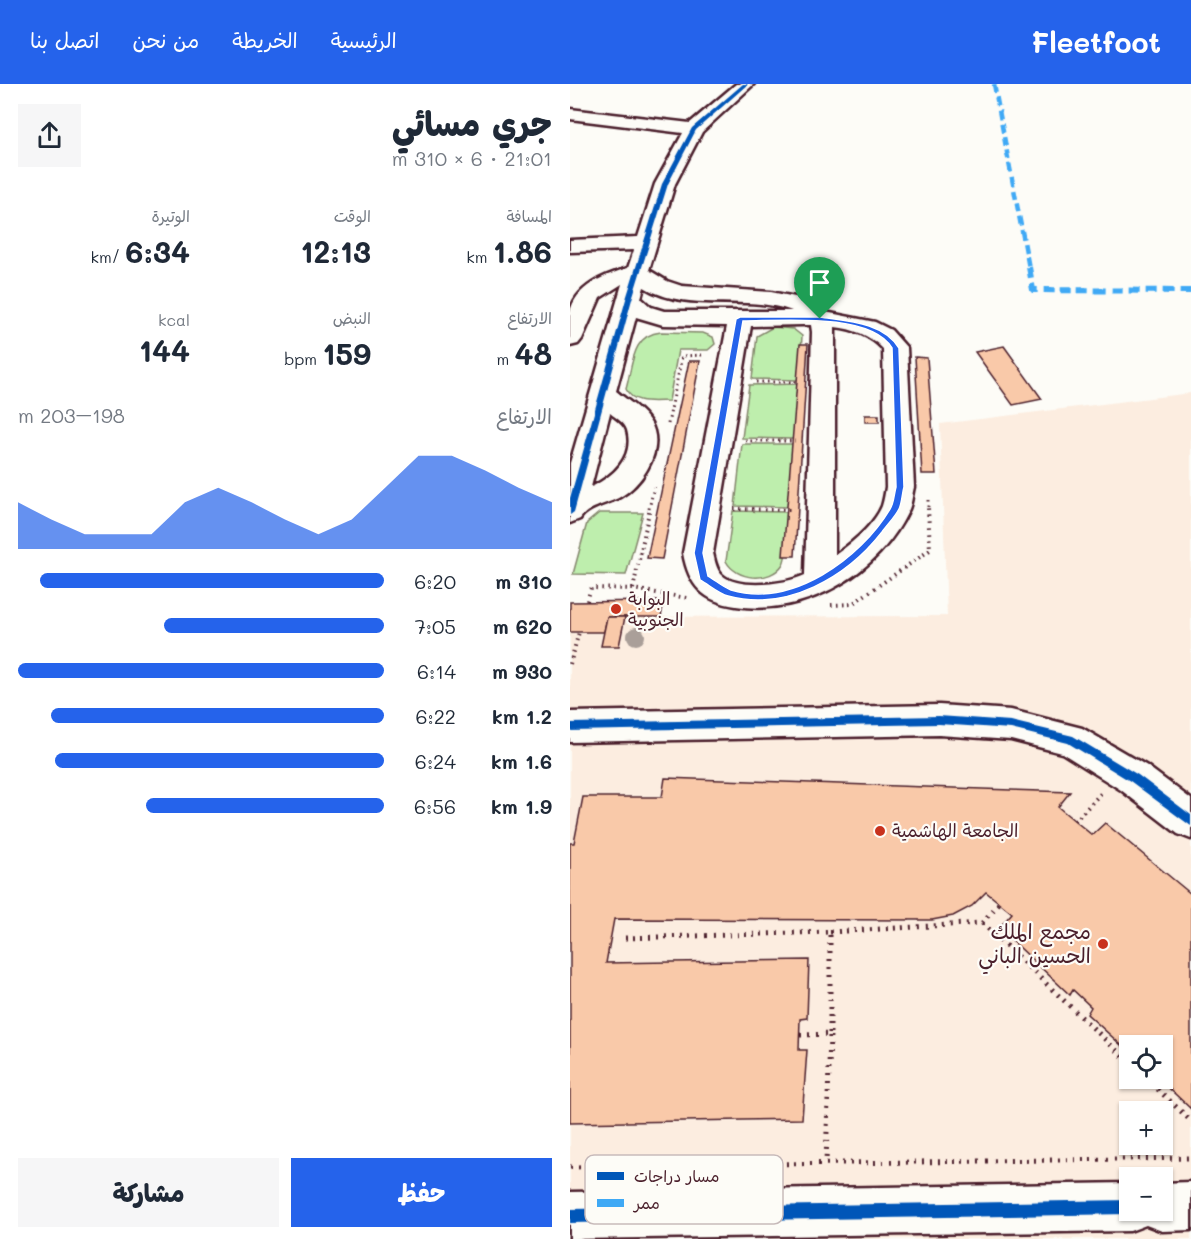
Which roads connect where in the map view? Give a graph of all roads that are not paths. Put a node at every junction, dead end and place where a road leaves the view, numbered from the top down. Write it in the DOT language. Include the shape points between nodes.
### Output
graph roads {
  1 [pos="730,89"];
  2 [pos="570,114"];
  3 [pos="694,129"];
  4 [pos="647,243"];
  5 [pos="570,246"];
  6 [pos="638,272"];
  7 [pos="629,299"];
  8 [pos="740,319"];
  9 [pos="820,319"];
  10 [pos="570,339"];
  11 [pos="603,394"];
  12 [pos="571,509"];
  13 [pos="820,581"];
  14 [pos="570,727"];
  15 [pos="1191,821"];
  16 [pos="1191,1206"];
  17 [pos="1119,1207"];
  18 [pos="1173,1207"];
  19 [pos="783,1213"];
  20 [pos="570,1216"];
  21 [pos="585,1216"];
  1 -- 3 [label="street"];
  2 -- 3 [label="street"];
  3 -- 4 [label="street" via="665,184"];
  4 -- 5 [label="street"];
  4 -- 6 [label="street"];
  6 -- 7 [label="street"];
  6 -- 9 [label="street" via="666,289 784,301 805,307"];
  6 -- 10 [label="street" via="592,292"];
  7 -- 8 [label="street" via="643,312 663,318"];
  7 -- 11 [label="street"];
  8 -- 9 [label="street"];
  8 -- 13 [label="street" via="698,553 700,570 711,584 728,593 750,596 798,591"];
  9 -- 13 [label="street" via="824,332"];
  9 -- 13 [label="street" via="866,327 890,339 895,348 900,487 895,508 885,523 849,561"];
  11 -- 12 [label="street"];
  11 -- 12 [label="street" via="638,424 641,438 634,469 612,490"];
  14 -- 15 [label="street" via="939,720 1011,725 1070,739 1134,778"];
  16 -- 18 [label="street"];
  17 -- 19 [label="street"];
  20 -- 21 [label="street"];
}
